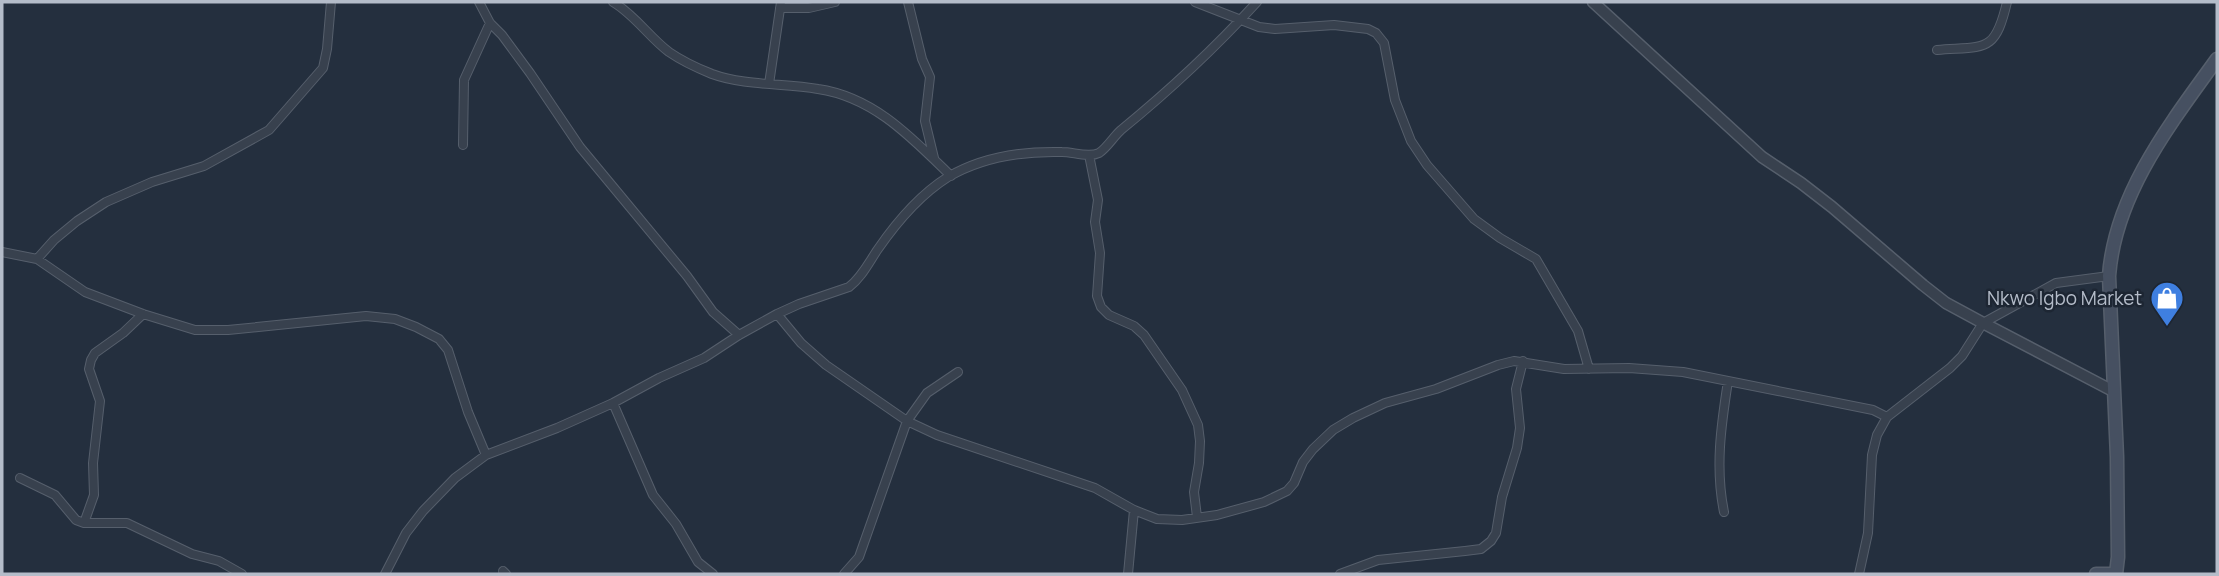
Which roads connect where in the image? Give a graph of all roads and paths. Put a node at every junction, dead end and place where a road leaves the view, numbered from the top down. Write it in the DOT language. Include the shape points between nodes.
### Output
graph roads {
  1 [pos="331,2"];
  2 [pos="479,2"];
  3 [pos="613,2"];
  4 [pos="835,2"];
  5 [pos="908,2"];
  6 [pos="1195,2"];
  7 [pos="1257,2"];
  8 [pos="1594,2"];
  9 [pos="2007,2"];
  10 [pos="780,5"];
  11 [pos="1240,20"];
  12 [pos="490,23"];
  13 [pos="1937,50"];
  14 [pos="2217,59"];
  15 [pos="769,84"];
  16 [pos="463,145"];
  17 [pos="1089,155"];
  18 [pos="935,160"];
  19 [pos="951,176"];
  20 [pos="2,252"];
  21 [pos="37,259"];
  22 [pos="2109,276"];
  23 [pos="143,314"];
  24 [pos="777,314"];
  25 [pos="1983,323"];
  26 [pos="738,335"];
  27 [pos="1523,361"];
  28 [pos="1589,369"];
  29 [pos="958,372"];
  30 [pos="1728,381"];
  31 [pos="2113,391"];
  32 [pos="613,403"];
  33 [pos="1887,417"];
  34 [pos="907,421"];
  35 [pos="486,455"];
  36 [pos="20,478"];
  37 [pos="1134,510"];
  38 [pos="1724,512"];
  39 [pos="1197,517"];
  40 [pos="84,523"];
  41 [pos="242,574"];
  42 [pos="385,574"];
  43 [pos="713,574"];
  44 [pos="844,574"];
  45 [pos="1128,574"];
  46 [pos="1339,574"];
  47 [pos="1859,574"];
  48 [pos="2096,574"];
  49 [pos="2116,574"];
  1 -- 21 [label="street" via="323,68 269,130 204,166 106,202 77,221"];
  2 -- 12 [label="street"];
  3 -- 15 [label="street" via="685,62 714,75"];
  4 -- 10 [label="street" via="809,8"];
  5 -- 18 [label="street" via="930,77 925,121"];
  6 -- 11 [label="street"];
  7 -- 11 [label="street"];
  8 -- 25 [label="street" via="1762,157 1812,191 1946,303"];
  9 -- 13 [label="street" via="1992,42"];
  10 -- 15 [label="street"];
  11 -- 17 [label="street" via="1100,152"];
  11 -- 28 [label="street" via="1275,29 1356,27 1381,38 1395,100 1411,141 1475,219 1536,259 1578,331"];
  12 -- 16 [label="street" via="464,80"];
  12 -- 26 [label="street" via="580,147 713,312"];
  14 -- 22 [label="main road" via="2136,182 2117,224"];
  15 -- 18 [label="street" via="852,97 885,116"];
  17 -- 19 [label="street" via="1021,153"];
  17 -- 39 [label="street" via="1098,200 1097,296 1109,315 1144,335 1192,409 1200,441 1194,492"];
  18 -- 19 [label="street"];
  19 -- 24 [label="street" via="915,205 856,282"];
  20 -- 21 [label="street"];
  21 -- 23 [label="street" via="85,292"];
  22 -- 25 [label="street" via="2056,283"];
  22 -- 31 [label="main road"];
  23 -- 35 [label="street" via="195,330 366,316 416,327 439,339 448,350"];
  23 -- 40 [label="street" via="91,360 89,369 100,401 94,495"];
  24 -- 26 [label="street"];
  24 -- 34 [label="street" via="826,365"];
  25 -- 31 [label="street"];
  25 -- 33 [label="street" via="1950,368"];
  26 -- 32 [label="street" via="704,358"];
  27 -- 28 [label="street"];
  27 -- 39 [label="street" via="1498,365 1353,418 1313,449 1287,491 1239,510"];
  27 -- 46 [label="street" via="1516,388 1517,448 1496,533 1490,541 1465,551 1378,560"];
  28 -- 30 [label="street" via="1683,372"];
  29 -- 34 [label="street" via="927,393"];
  30 -- 33 [label="street" via="1872,410"];
  30 -- 38 [label="street" via="1718,472"];
  31 -- 49 [label="main road"];
  32 -- 35 [label="street"];
  32 -- 43 [label="street" via="653,495 698,562"];
  33 -- 47 [label="street" via="1872,455 1868,533"];
  34 -- 37 [label="street" via="1095,488"];
  34 -- 44 [label="street" via="859,557"];
  35 -- 42 [label="street" via="423,511"];
  36 -- 40 [label="street" via="55,495"];
  37 -- 39 [label="street" via="1157,519"];
  37 -- 45 [label="street"];
  40 -- 41 [label="street" via="127,523"];
  48 -- 49 [label="main road"];
}
